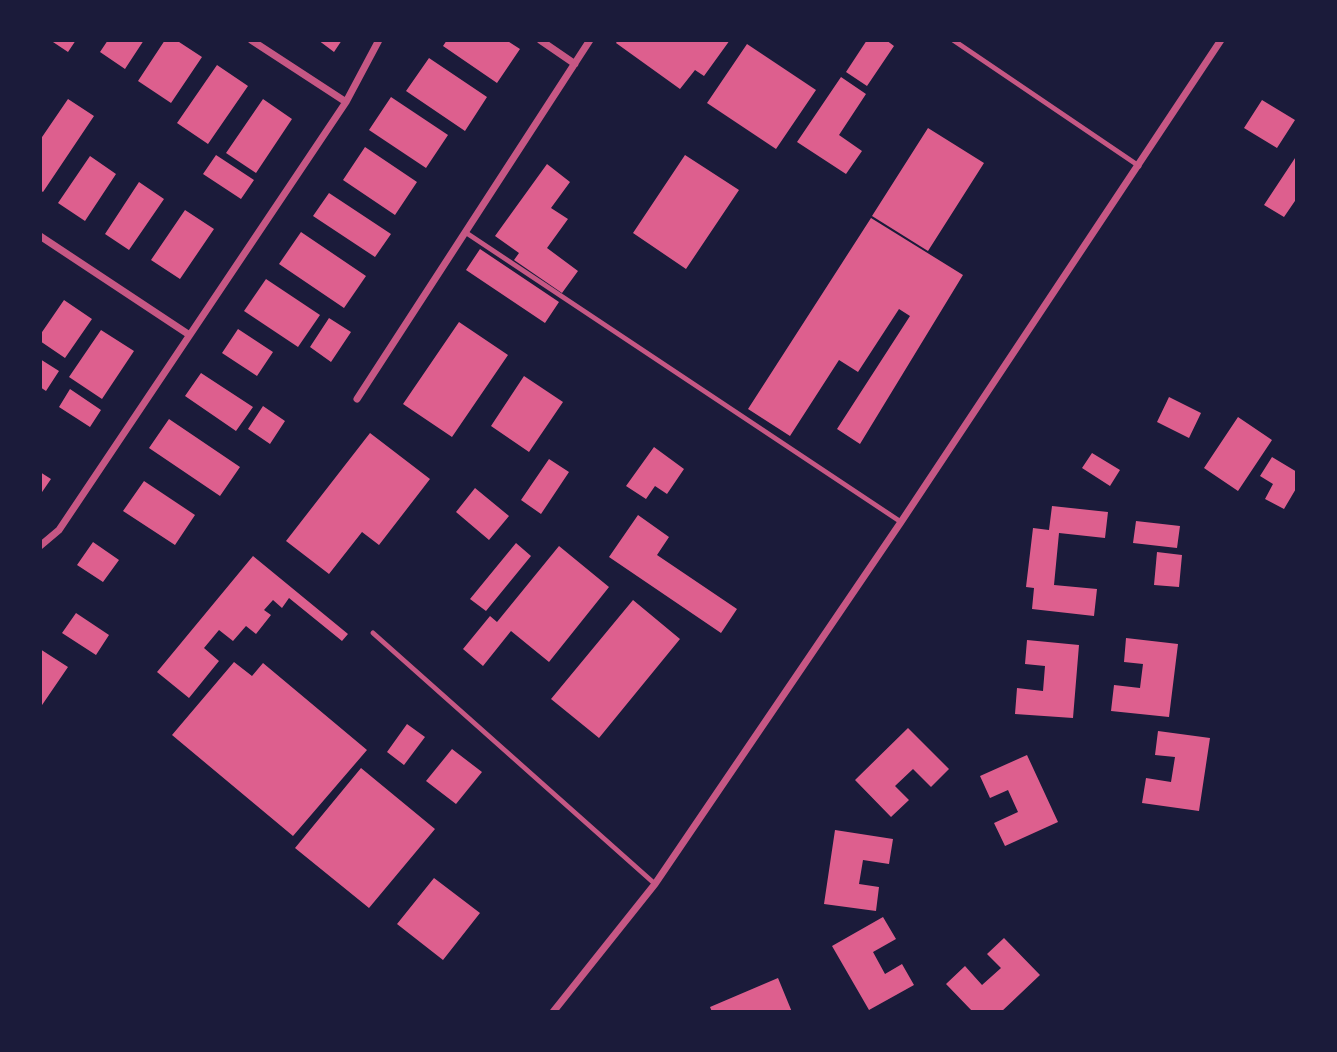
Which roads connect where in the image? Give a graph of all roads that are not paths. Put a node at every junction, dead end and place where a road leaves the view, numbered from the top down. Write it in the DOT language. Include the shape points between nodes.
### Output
graph roads {
  1 [pos="251,40"];
  2 [pos="379,40"];
  3 [pos="540,40"];
  4 [pos="590,40"];
  5 [pos="953,40"];
  6 [pos="1221,40"];
  7 [pos="575,64"];
  8 [pos="346,102"];
  9 [pos="1139,166"];
  10 [pos="465,232"];
  11 [pos="40,236"];
  12 [pos="188,334"];
  13 [pos="357,399"];
  14 [pos="901,522"];
  15 [pos="40,546"];
  16 [pos="373,633"];
  17 [pos="655,884"];
  18 [pos="553,1012"];
  1 -- 8 [label="street"];
  2 -- 8 [label="street"];
  3 -- 7 [label="street"];
  4 -- 7 [label="street"];
  5 -- 9 [label="lane"];
  6 -- 9 [label="street"];
  7 -- 10 [label="street"];
  8 -- 12 [label="street"];
  9 -- 14 [label="street"];
  10 -- 13 [label="street"];
  10 -- 14 [label="lane"];
  11 -- 12 [label="street"];
  12 -- 15 [label="street" via="59,530"];
  14 -- 17 [label="street"];
  16 -- 17 [label="lane"];
  17 -- 18 [label="street"];
}
